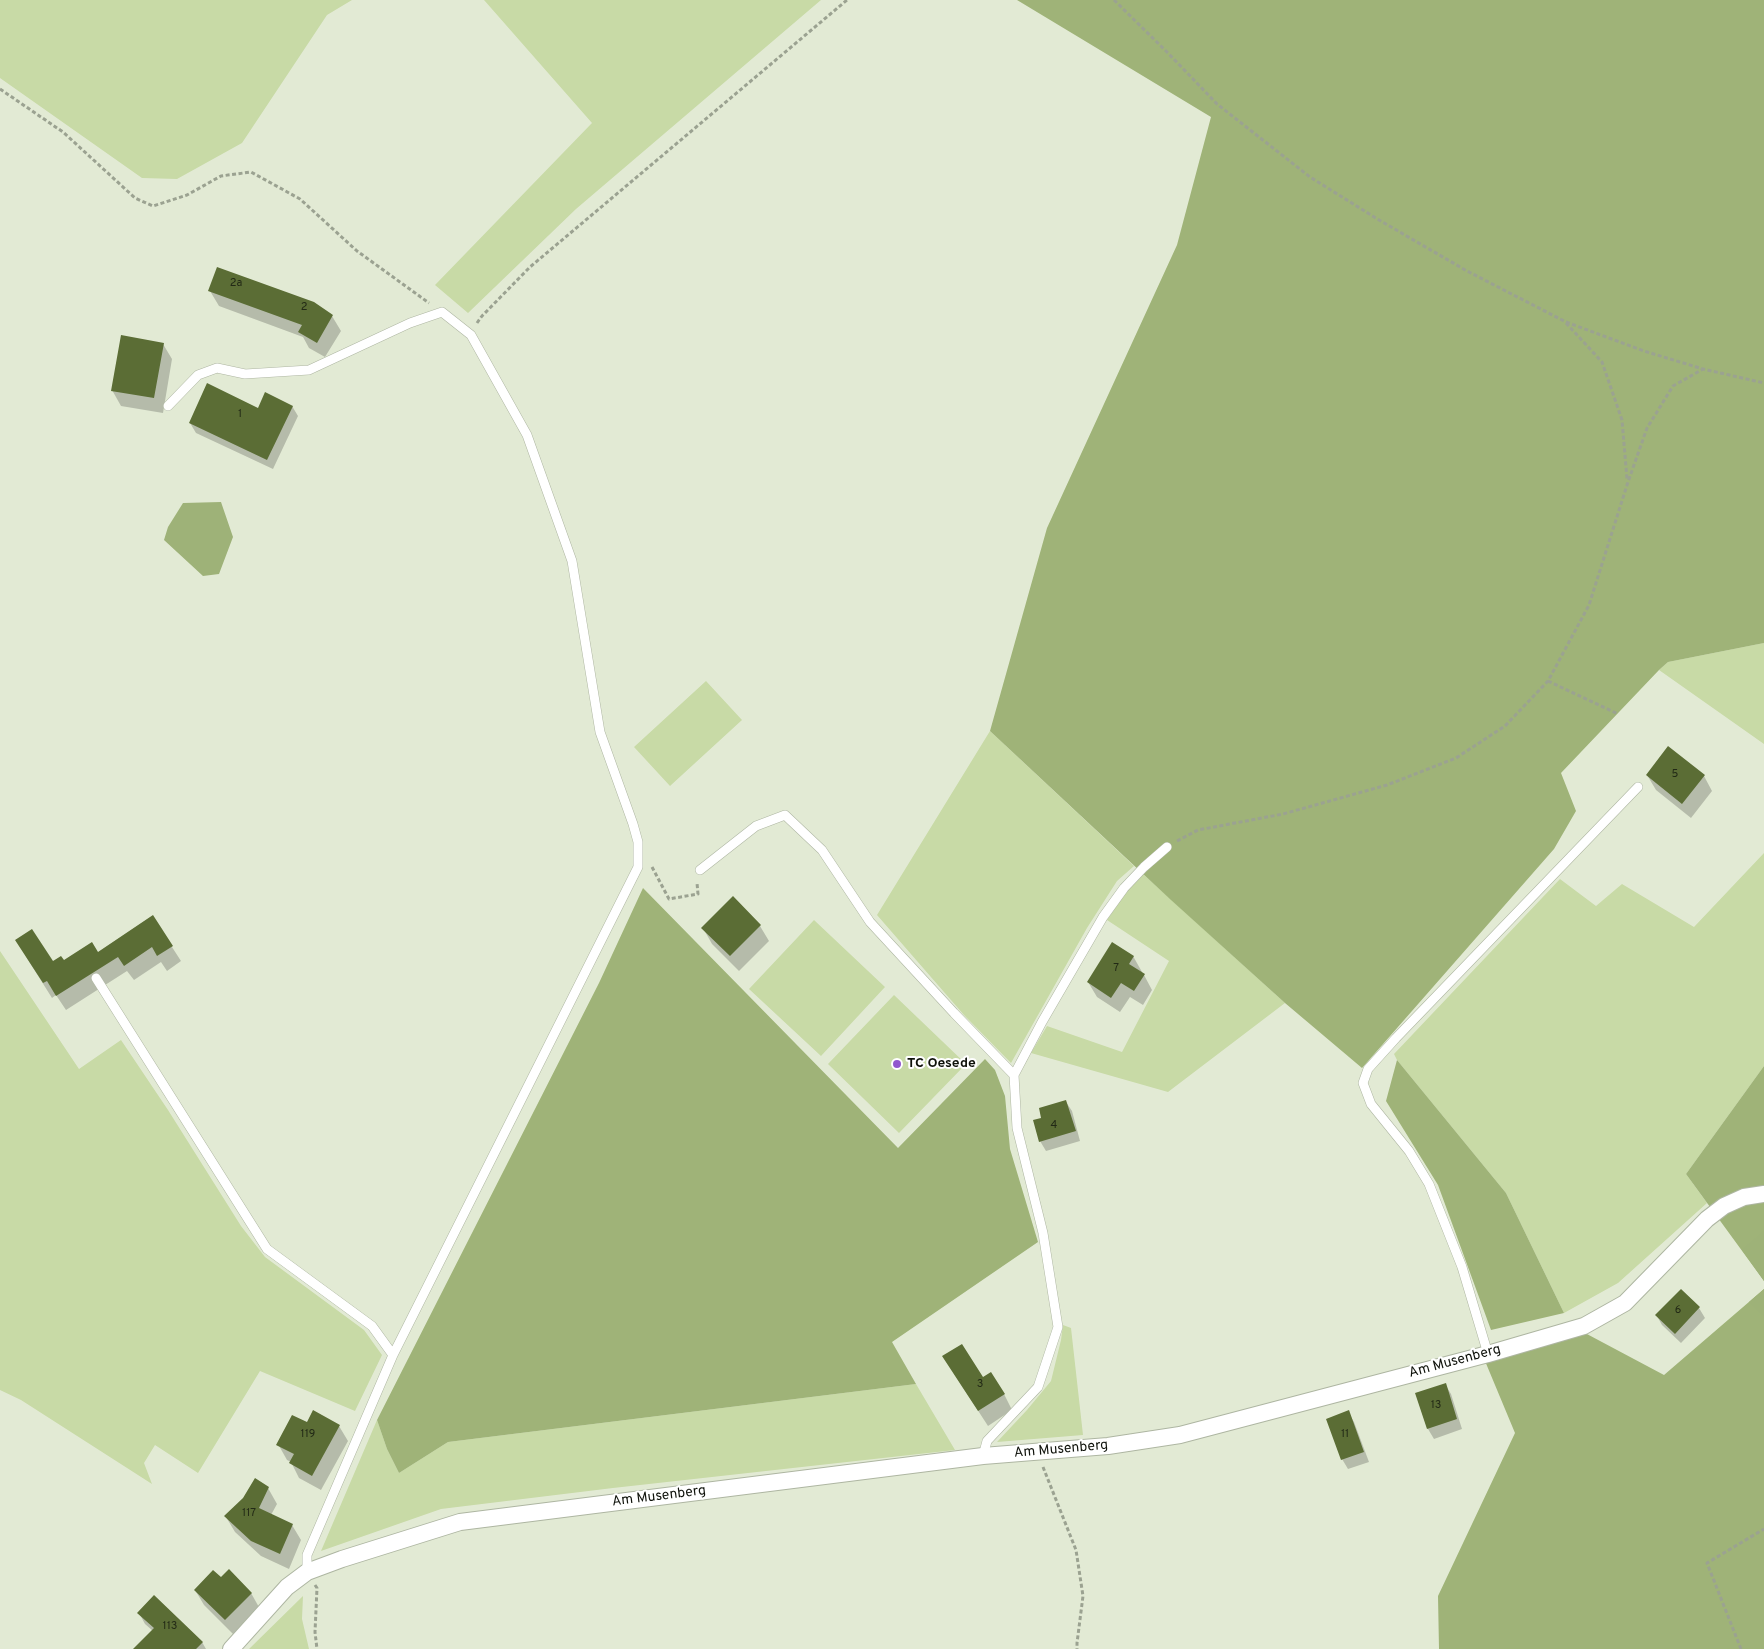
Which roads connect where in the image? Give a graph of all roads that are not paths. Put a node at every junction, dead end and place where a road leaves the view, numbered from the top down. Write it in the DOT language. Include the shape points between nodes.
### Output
graph roads {
  1 [pos="168,406"];
  2 [pos="1638,787"];
  3 [pos="1167,846"];
  4 [pos="700,870"];
  5 [pos="96,978"];
  6 [pos="1014,1075"];
  7 [pos="1764,1194"];
  8 [pos="1488,1354"];
  9 [pos="392,1355"];
  10 [pos="983,1456"];
  11 [pos="307,1572"];
  12 [pos="231,1649"];
  1 -- 9 [label="lane" via="198,375 217,368 245,374 309,370 410,323 442,312 471,335 528,435 572,561 600,732 634,824 638,867"];
  2 -- 8 [label="lane" via="1396,1038 1368,1069 1363,1084 1371,1104 1409,1151 1429,1184 1462,1267"];
  3 -- 6 [label="lane" via="1124,888 1103,916"];
  4 -- 6 [label="lane" via="756,826 785,814 822,850 870,922"];
  5 -- 9 [label="lane" via="267,1249 372,1326"];
  6 -- 10 [label="lane" via="1017,1128 1042,1233 1058,1327 1038,1387 987,1441"];
  7 -- 8 [label="street, Am Musenberg" via="1724,1206 1625,1304 1584,1326"];
  8 -- 10 [label="street, Am Musenberg" via="1180,1435 1108,1446"];
  9 -- 11 [label="lane" via="307,1555"];
  10 -- 11 [label="street, Am Musenberg" via="460,1522"];
  11 -- 12 [label="street, Am Musenberg" via="287,1587"];
}
